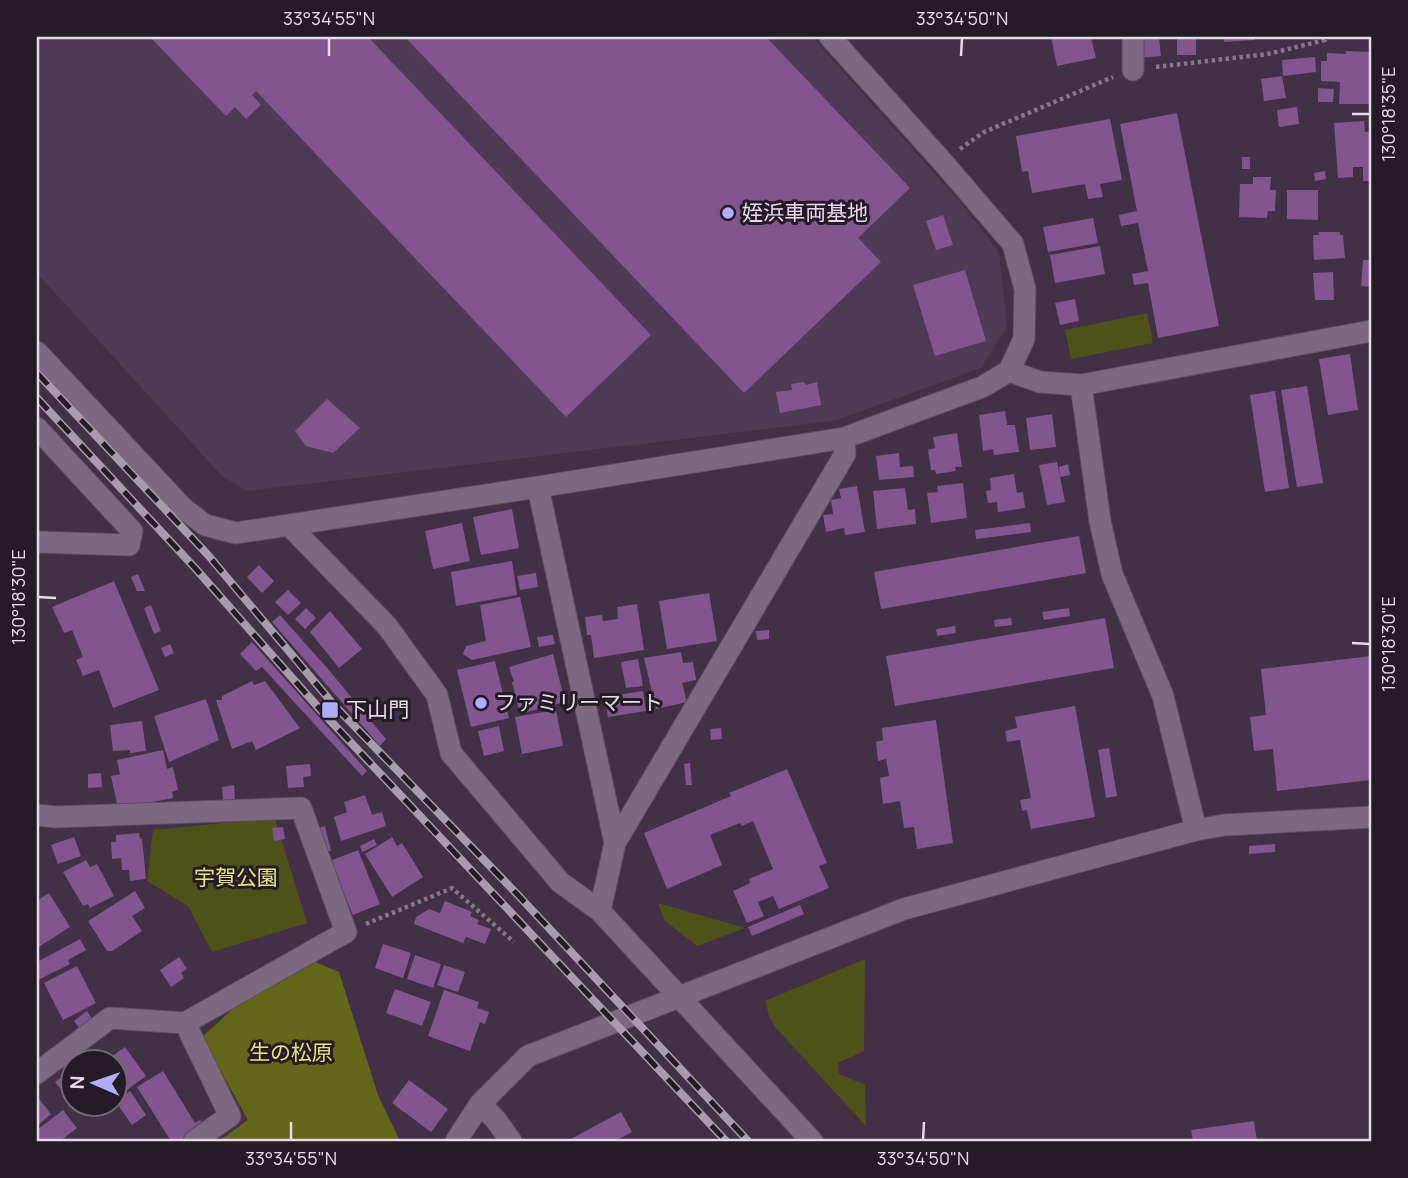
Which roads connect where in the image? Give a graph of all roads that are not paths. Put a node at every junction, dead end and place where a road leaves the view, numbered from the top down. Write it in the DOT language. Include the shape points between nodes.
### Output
graph roads {
  1 [pos="830,37"];
  2 [pos="1133,37"];
  3 [pos="1133,69"];
  4 [pos="1371,331"];
  5 [pos="37,352"];
  6 [pos="1009,371"];
  7 [pos="1081,385"];
  8 [pos="37,428"];
  9 [pos="844,438"];
  10 [pos="538,487"];
  11 [pos="289,525"];
  12 [pos="37,542"];
  13 [pos="46,816"];
  14 [pos="1371,817"];
  15 [pos="37,829"];
  16 [pos="1196,831"];
  17 [pos="615,843"];
  18 [pos="600,911"];
  19 [pos="678,996"];
  20 [pos="185,1023"];
  21 [pos="37,1073"];
  22 [pos="480,1104"];
  23 [pos="194,1141"];
  24 [pos="456,1141"];
  25 [pos="511,1141"];
  26 [pos="812,1141"];
  1 -- 6 [label="street" via="1013,244 1025,289 1024,340"];
  2 -- 3 [label="street"];
  4 -- 7 [label="street"];
  5 -- 11 [label="street" via="183,508 205,525 236,533"];
  6 -- 7 [label="street" via="1040,382"];
  6 -- 9 [label="street" via="982,387"];
  7 -- 16 [label="street" via="1112,574 1163,696"];
  8 -- 12 [label="street" via="132,531 130,545"];
  9 -- 10 [label="street"];
  9 -- 17 [label="street" via="845,454"];
  10 -- 11 [label="street"];
  10 -- 17 [label="street"];
  11 -- 18 [label="street" via="387,626 437,695 451,753 561,882"];
  13 -- 15 [label="street"];
  13 -- 20 [label="street" via="301,808 346,932"];
  14 -- 16 [label="street" via="1224,825"];
  16 -- 19 [label="street" via="904,909"];
  17 -- 18 [label="street"];
  18 -- 19 [label="street"];
  19 -- 22 [label="street" via="527,1056"];
  19 -- 26 [label="street"];
  20 -- 21 [label="street" via="110,1018"];
  20 -- 23 [label="street" via="230,1115"];
  22 -- 24 [label="street"];
  22 -- 25 [label="street"];
}
